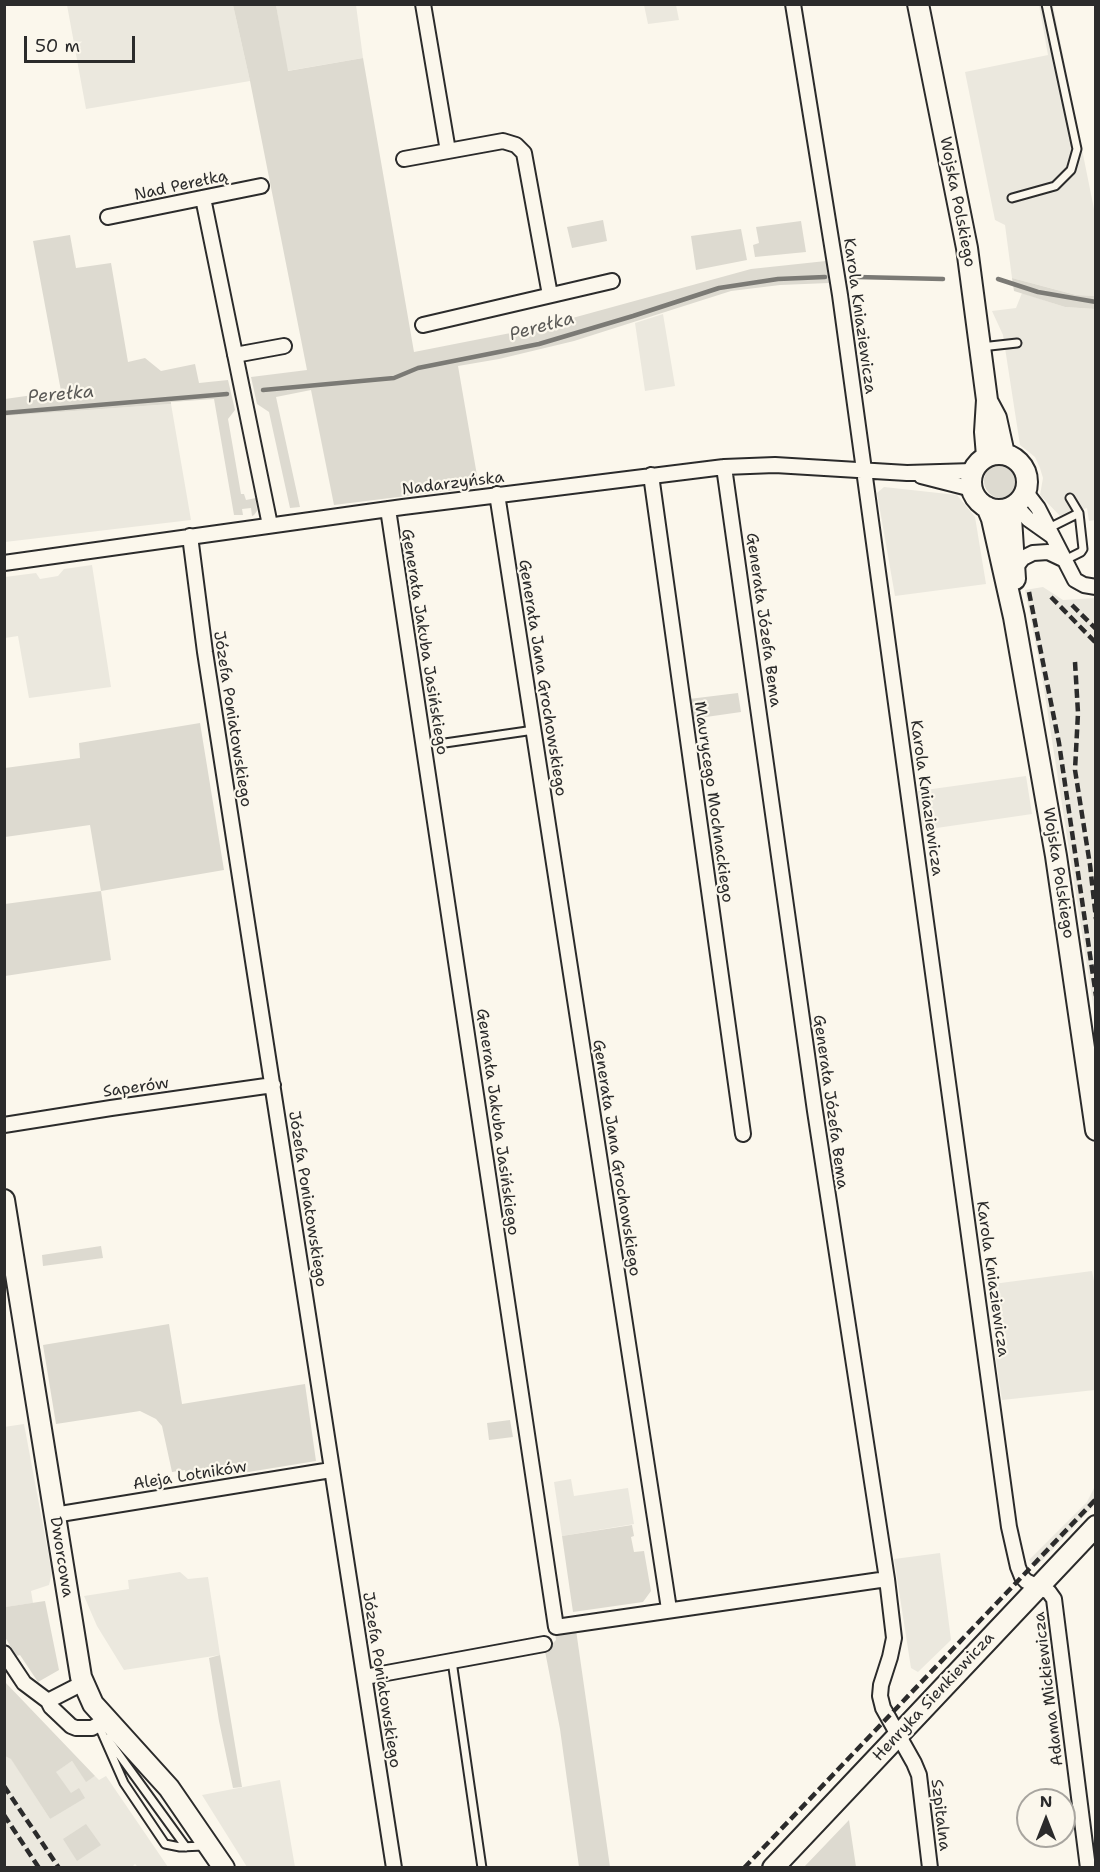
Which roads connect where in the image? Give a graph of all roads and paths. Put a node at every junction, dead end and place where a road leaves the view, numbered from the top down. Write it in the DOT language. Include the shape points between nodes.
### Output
graph roads {
  1 [pos="423,4"];
  2 [pos="793,4"];
  3 [pos="918,4"];
  4 [pos="1046,4"];
  5 [pos="448,151"];
  6 [pos="404,159"];
  7 [pos="261,186"];
  8 [pos="203,198"];
  9 [pos="1012,198"];
  10 [pos="108,218"];
  11 [pos="612,281"];
  12 [pos="550,295"];
  13 [pos="423,325"];
  14 [pos="1017,343"];
  15 [pos="284,346"];
  16 [pos="981,348"];
  17 [pos="235,355"];
  18 [pos="996,455"];
  19 [pos="724,467"];
  20 [pos="865,470"];
  21 [pos="651,475"];
  22 [pos="972,480"];
  23 [pos="497,494"];
  24 [pos="1020,498"];
  25 [pos="1070,498"];
  26 [pos="987,507"];
  27 [pos="387,509"];
  28 [pos="1079,513"];
  29 [pos="270,525"];
  30 [pos="1052,533"];
  31 [pos="190,536"];
  32 [pos="1065,560"];
  33 [pos="4,563"];
  34 [pos="1015,568"];
  35 [pos="1095,587"];
  36 [pos="1014,617"];
  37 [pos="534,730"];
  38 [pos="445,743"];
  39 [pos="273,1085"];
  40 [pos="4,1125"];
  41 [pos="1095,1130"];
  42 [pos="743,1134"];
  43 [pos="4,1200"];
  44 [pos="331,1470"];
  45 [pos="54,1515"];
  46 [pos="1095,1526"];
  47 [pos="887,1579"];
  48 [pos="1038,1586"];
  49 [pos="669,1609"];
  50 [pos="543,1644"];
  51 [pos="4,1653"];
  52 [pos="452,1661"];
  53 [pos="364,1677"];
  54 [pos="83,1683"];
  55 [pos="48,1701"];
  56 [pos="102,1723"];
  57 [pos="898,1736"];
  58 [pos="210,1846"];
  59 [pos="186,1847"];
  60 [pos="224,1868"];
  61 [pos="394,1868"];
  62 [pos="482,1868"];
  63 [pos="773,1868"];
  64 [pos="930,1868"];
  65 [pos="1088,1868"];
  1 -- 5 [label="street"];
  2 -- 20 [label="street, Karola Kniaziewicza"];
  3 -- 16 [label="street, Wojska Polskiego" via="967,248"];
  4 -- 9 [label="lane" via="1077,149 1071,170 1055,186"];
  5 -- 6 [label="street"];
  5 -- 12 [label="street" via="503,141 516,144 524,153"];
  7 -- 8 [label="street, Nad Perełką"];
  8 -- 10 [label="street, Nad Perełką"];
  8 -- 17 [label="street"];
  11 -- 12 [label="street"];
  12 -- 13 [label="street"];
  14 -- 16 [label="lane"];
  15 -- 17 [label="street"];
  16 -- 18 [label="street, Wojska Polskiego" via="987,400 985,432"];
  17 -- 29 [label="street"];
  18 -- 22 [label="street" via="978,463"];
  18 -- 24 [label="street" via="1013,458 1025,472 1027,482"];
  19 -- 20 [label="street, Nadarzyńska" via="775,465"];
  19 -- 21 [label="street, Nadarzyńska"];
  19 -- 47 [label="street, Generała Józefa Bema" via="814,1112"];
  20 -- 22 [label="street, Nadarzyńska"];
  20 -- 48 [label="street, Karola Kniaziewicza" via="1009,1527 1019,1572 1026,1581"];
  21 -- 23 [label="street, Nadarzyńska"];
  21 -- 42 [label="street, Maurycego Mochnackiego"];
  22 -- 26 [label="street" via="980,502"];
  23 -- 27 [label="street, Nadarzyńska"];
  23 -- 37 [label="street, Generała Jana Grochowskiego"];
  24 -- 26 [label="street" via="1001,509"];
  24 -- 30 [label="street" via="1028,519"];
  24 -- 34 [label="street, Wojska Polskiego" via="1011,518"];
  25 -- 28 [label="lane"];
  26 -- 36 [label="street, Wojska Polskiego"];
  27 -- 29 [label="street, Nadarzyńska"];
  27 -- 49 [label="street, Generała Jakuba Jasińskiego" via="556,1627"];
  28 -- 30 [label="lane"];
  28 -- 32 [label="lane" via="1083,551"];
  29 -- 31 [label="street, Nadarzyńska"];
  30 -- 32 [label="street"];
  31 -- 33 [label="street, Nadarzyńska"];
  31 -- 39 [label="street, Józefa Poniatowskiego"];
  32 -- 34 [label="street" via="1048,552 1033,553"];
  32 -- 35 [label="street" via="1075,580"];
  34 -- 36 [label="street, Wojska Polskiego"];
  36 -- 41 [label="street, Wojska Polskiego" via="1056,856"];
  37 -- 38 [label="lane"];
  37 -- 49 [label="street, Generała Jana Grochowskiego"];
  39 -- 40 [label="street, Saperów"];
  39 -- 44 [label="street, Józefa Poniatowskiego"];
  43 -- 45 [label="street, Dworcowa"];
  44 -- 45 [label="street, Aleja Lotników"];
  44 -- 53 [label="street, Józefa Poniatowskiego"];
  45 -- 54 [label="street, Dworcowa"];
  46 -- 48 [label="street, Henryka Sienkiewicza"];
  47 -- 49 [label="street"];
  47 -- 57 [label="street, Generała Józefa Bema" via="894,1638 880,1696"];
  48 -- 57 [label="street, Henryka Sienkiewicza"];
  48 -- 65 [label="street, Adama Mickiewicza" via="1052,1594 1055,1604"];
  50 -- 52 [label="street"];
  51 -- 55 [label="street" via="24,1683"];
  52 -- 53 [label="street"];
  52 -- 62 [label="lane"];
  53 -- 61 [label="street, Józefa Poniatowskiego"];
  54 -- 55 [label="street"];
  54 -- 56 [label="street, Dworcowa"];
  55 -- 56 [label="street" via="71,1726 83,1729"];
  56 -- 58 [label="street, Dworcowa" via="169,1788"];
  56 -- 59 [label="lane"];
  56 -- 59 [label="lane" via="124,1783 165,1844"];
  57 -- 63 [label="street, Henryka Sienkiewicza"];
  57 -- 64 [label="street, Szpitalna" via="919,1775"];
  58 -- 59 [label="lane"];
  58 -- 60 [label="street, Dworcowa"];
}
